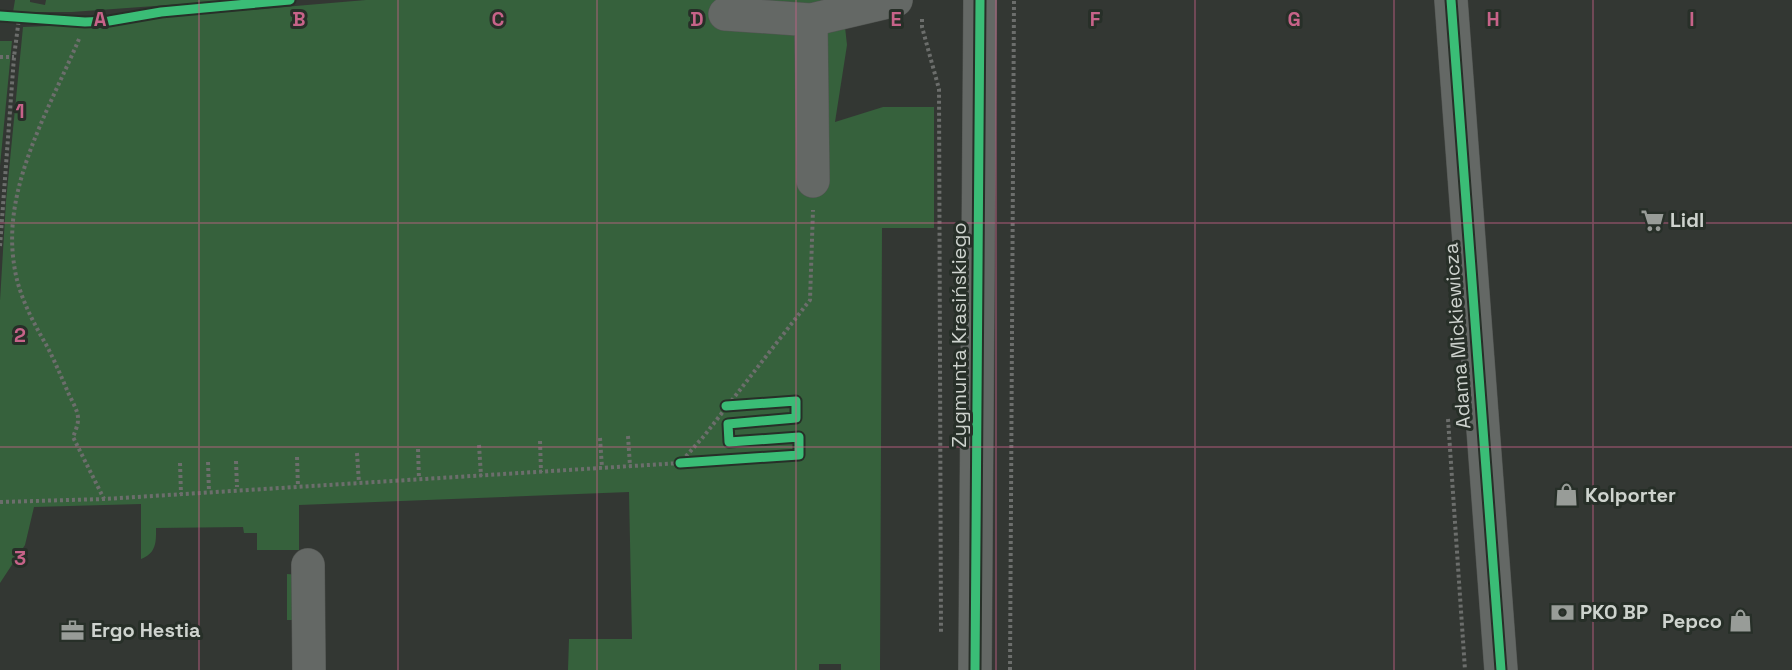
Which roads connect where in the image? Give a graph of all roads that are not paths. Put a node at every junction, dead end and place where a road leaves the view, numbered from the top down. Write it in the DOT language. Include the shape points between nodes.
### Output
graph roads {
  1 [pos="980,0"];
  2 [pos="1451,0"];
  3 [pos="909,8"];
  4 [pos="724,14"];
  5 [pos="811,20"];
  6 [pos="813,181"];
  7 [pos="308,565"];
  8 [pos="309,670"];
  9 [pos="975,670"];
  10 [pos="1501,670"];
  1 -- 9 [label="street, Zygmunta Krasińskiego"];
  2 -- 10 [label="street, Adama Mickiewicza"];
  3 -- 5 [label="street"];
  4 -- 5 [label="street"];
  5 -- 6 [label="street"];
  7 -- 8 [label="street"];
}
